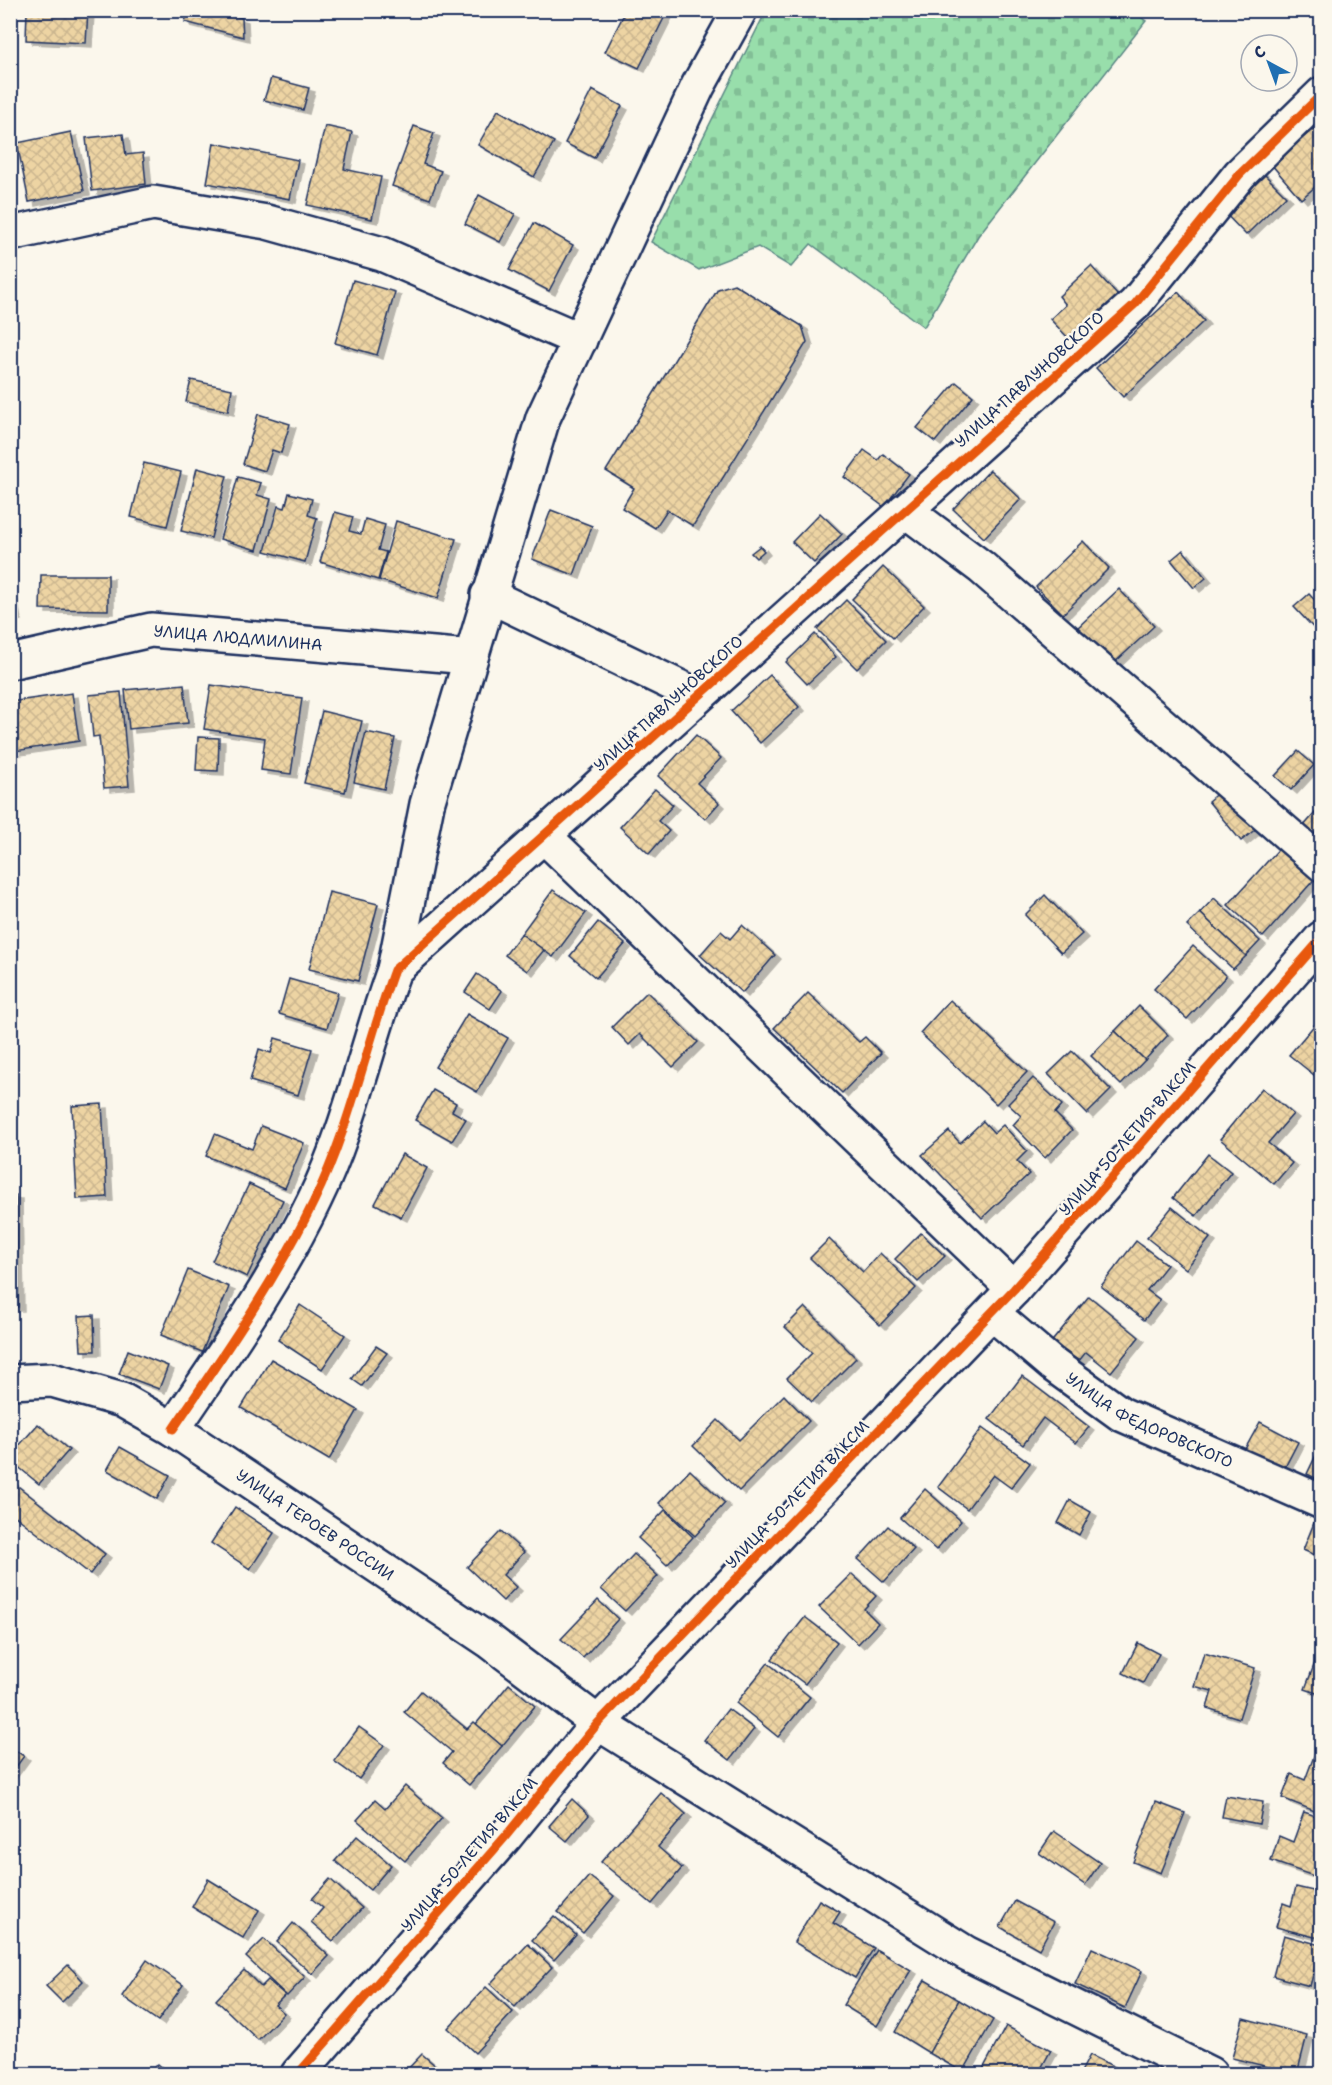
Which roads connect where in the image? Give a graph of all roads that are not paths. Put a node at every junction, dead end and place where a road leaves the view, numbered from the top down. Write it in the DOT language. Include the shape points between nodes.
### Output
graph roads {
  1 [pos="740,10"];
  2 [pos="1322,94"];
  3 [pos="10,234"];
  4 [pos="580,340"];
  5 [pos="905,510"];
  6 [pos="488,595"];
  7 [pos="469,657"];
  8 [pos="10,662"];
  9 [pos="698,696"];
  10 [pos="543,834"];
  11 [pos="1322,864"];
  12 [pos="1322,938"];
  13 [pos="394,970"];
  14 [pos="1014,1289"];
  15 [pos="992,1313"];
  16 [pos="10,1382"];
  17 [pos="173,1429"];
  18 [pos="1322,1502"];
  19 [pos="598,1723"];
  20 [pos="298,2074"];
  21 [pos="1210,2074"];
  1 -- 4 [label="street, УЛИЦА ПАВЛУНОВСКОГО" via="698,86"];
  2 -- 5 [label="street, УЛИЦА ПАВЛУНОВСКОГО" via="1240,174 1135,304"];
  3 -- 4 [label="street" via="153,203 267,222 382,254"];
  4 -- 6 [label="street, УЛИЦА ПАВЛУНОВСКОГО" via="543,418"];
  5 -- 9 [label="street, УЛИЦА ПАВЛУНОВСКОГО"];
  5 -- 11 [label="street" via="981,567"];
  6 -- 7 [label="street, УЛИЦА ПАВЛУНОВСКОГО"];
  6 -- 9 [label="street"];
  7 -- 8 [label="street, УЛИЦА ЛЮДМИЛИНА" via="151,630"];
  7 -- 13 [label="street, УЛИЦА ПАВЛУНОВСКОГО" via="427,804"];
  9 -- 10 [label="street, УЛИЦА ПАВЛУНОВСКОГО"];
  10 -- 13 [label="street, УЛИЦА ПАВЛУНОВСКОГО"];
  10 -- 14 [label="street"];
  12 -- 14 [label="street, УЛИЦА 50-ЛЕТИЯ ВЛКСМ"];
  13 -- 17 [label="street, УЛИЦА ПАВЛУНОВСКОГО" via="348,1117 314,1201 256,1307"];
  14 -- 15 [label="street, УЛИЦА 50-ЛЕТИЯ ВЛКСМ"];
  15 -- 18 [label="street, УЛИЦА ФЕДОРОВСКОГО" via="1052,1364 1121,1414"];
  15 -- 19 [label="street, УЛИЦА 50-ЛЕТИЯ ВЛКСМ"];
  16 -- 17 [label="street, УЛИЦА ГЕРОЕВ РОССИИ" via="52,1380 122,1400"];
  17 -- 19 [label="street, УЛИЦА ГЕРОЕВ РОССИИ" via="491,1642"];
  19 -- 20 [label="street, УЛИЦА 50-ЛЕТИЯ ВЛКСМ" via="505,1837"];
  19 -- 21 [label="street, УЛИЦА ГЕРОЕВ РОССИИ" via="966,1953"];
}
